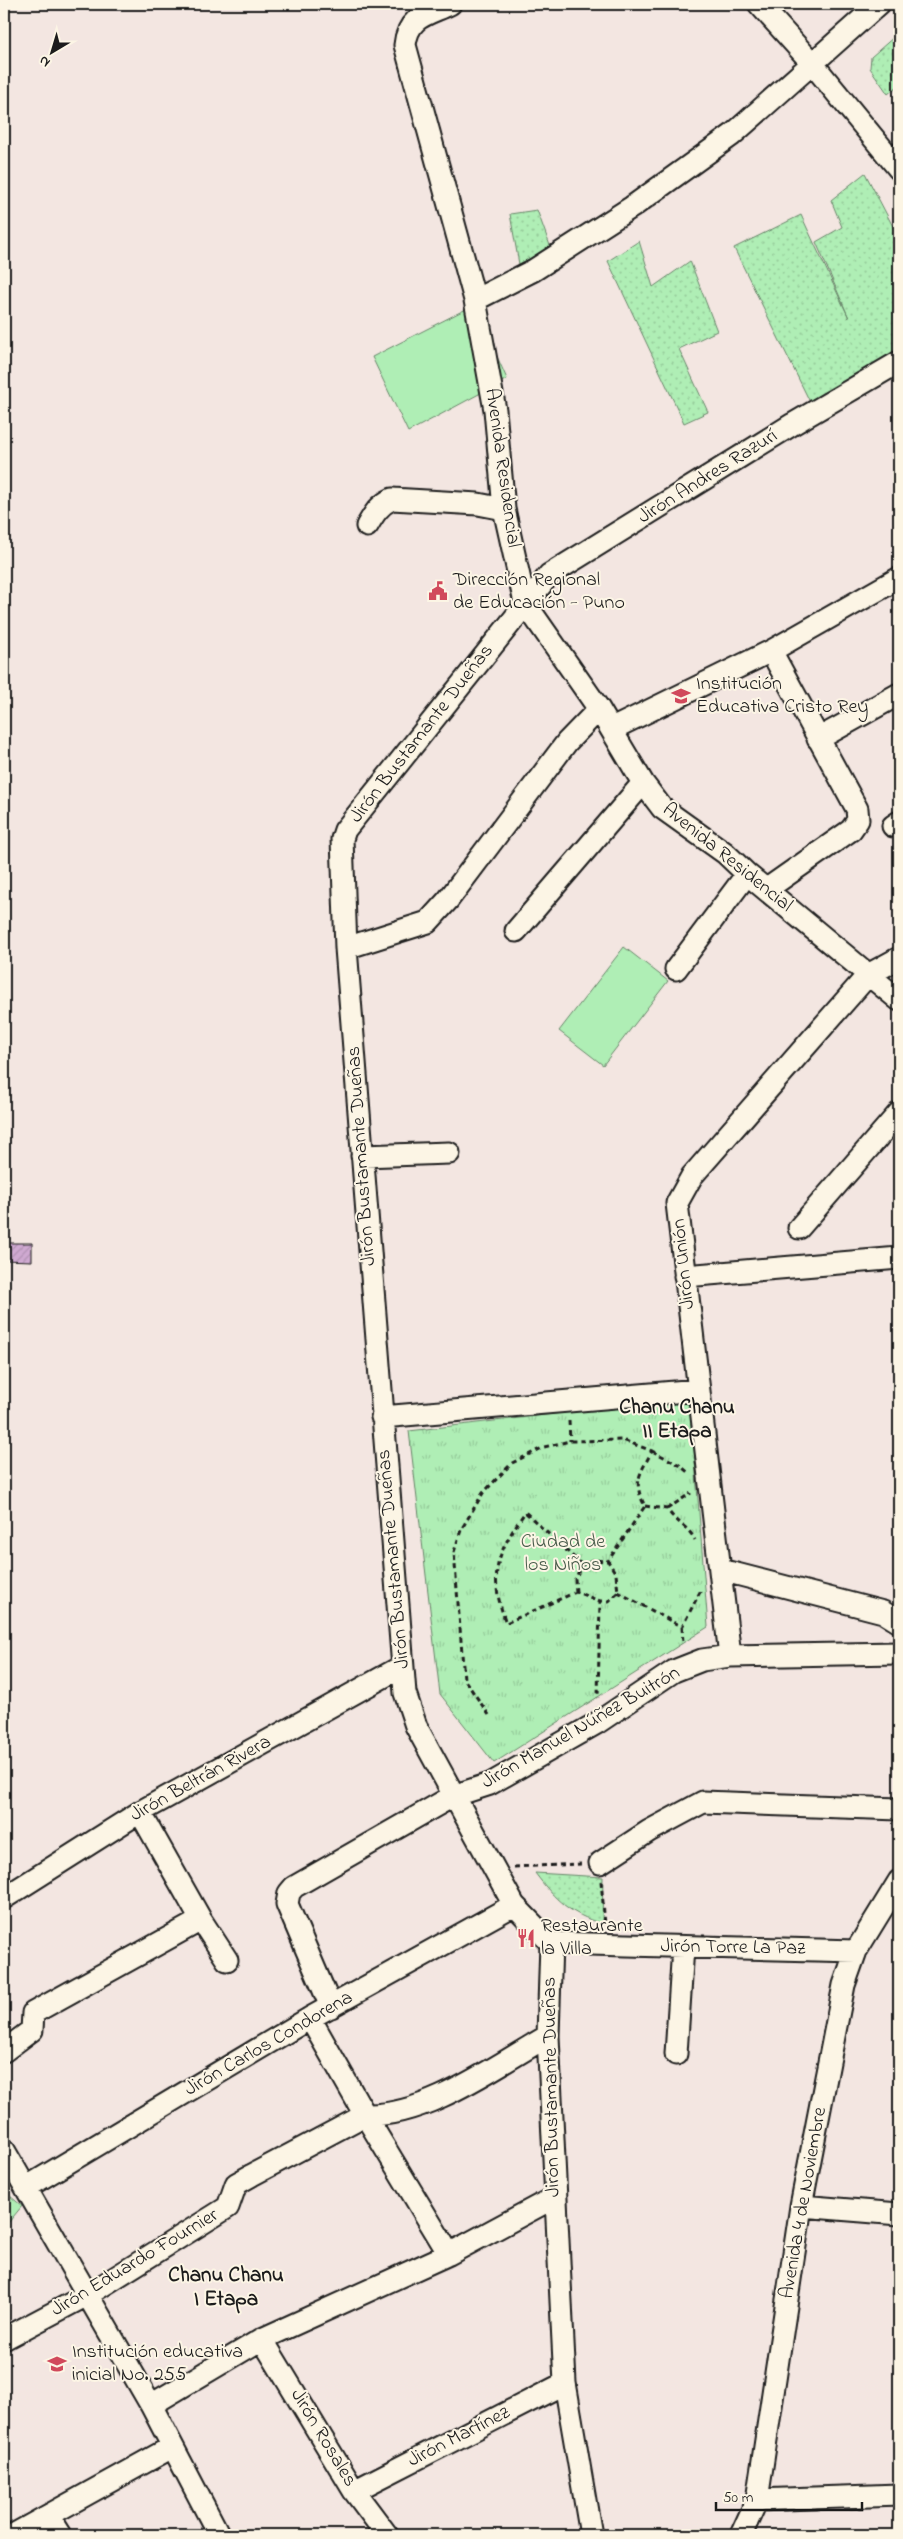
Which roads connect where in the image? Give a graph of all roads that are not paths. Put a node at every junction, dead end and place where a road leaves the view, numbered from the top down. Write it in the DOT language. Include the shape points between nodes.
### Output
graph roads {
  1 [pos="450,4"];
  2 [pos="759,4"];
  3 [pos="879,4"];
  4 [pos="812,63"];
  5 [pos="899,169"];
  6 [pos="475,300"];
  7 [pos="899,362"];
  8 [pos="504,509"];
  9 [pos="367,526"];
  10 [pos="899,578"];
  11 [pos="525,604"];
  12 [pos="771,652"];
  13 [pos="899,694"];
  14 [pos="599,709"];
  15 [pos="612,729"];
  16 [pos="818,739"];
  17 [pos="644,783"];
  18 [pos="747,874"];
  19 [pos="767,889"];
  20 [pos="516,931"];
  21 [pos="346,948"];
  22 [pos="899,958"];
  23 [pos="676,969"];
  24 [pos="868,975"];
  25 [pos="899,1000"];
  26 [pos="899,1113"];
  27 [pos="449,1153"];
  28 [pos="362,1156"];
  29 [pos="799,1228"];
  30 [pos="899,1258"];
  31 [pos="684,1276"];
  32 [pos="698,1390"];
  33 [pos="382,1417"];
  34 [pos="722,1570"];
  35 [pos="899,1622"];
  36 [pos="899,1653"];
  37 [pos="730,1656"];
  38 [pos="402,1667"];
  39 [pos="453,1796"];
  40 [pos="899,1808"];
  41 [pos="140,1812"];
  42 [pos="600,1864"];
  43 [pos="899,1881"];
  44 [pos="4,1898"];
  45 [pos="514,1906"];
  46 [pos="201,1920"];
  47 [pos="551,1943"];
  48 [pos="683,1947"];
  49 [pos="856,1951"];
  50 [pos="227,1960"];
  51 [pos="331,2007"];
  52 [pos="310,2018"];
  53 [pos="548,2036"];
  54 [pos="4,2051"];
  55 [pos="676,2054"];
  56 [pos="365,2115"];
  57 [pos="4,2150"];
  58 [pos="27,2187"];
  59 [pos="555,2197"];
  60 [pos="800,2206"];
  61 [pos="899,2214"];
  62 [pos="449,2254"];
  63 [pos="89,2294"];
  64 [pos="4,2339"];
  65 [pos="262,2339"];
  66 [pos="565,2383"];
  67 [pos="151,2405"];
  68 [pos="172,2447"];
  69 [pos="354,2491"];
  70 [pos="899,2494"];
  71 [pos="757,2500"];
  72 [pos="49,2516"];
  73 [pos="13,2535"];
  74 [pos="61,2535"];
  75 [pos="219,2535"];
  76 [pos="386,2535"];
  77 [pos="591,2535"];
  78 [pos="740,2535"];
  1 -- 6 [label="street, Avenida Residencial" via="414,20 407,31 405,45"];
  2 -- 4 [label="street"];
  3 -- 4 [label="street"];
  4 -- 5 [label="street"];
  4 -- 6 [label="street" via="732,135 632,207 534,270"];
  6 -- 8 [label="street, Avenida Residencial" via="494,410"];
  7 -- 11 [label="street, Jirón Andres Razurí" via="548,575"];
  8 -- 9 [label="street" via="478,504 392,500 376,511"];
  8 -- 11 [label="street, Avenida Residencial"];
  10 -- 12 [label="street"];
  11 -- 14 [label="street, Avenida Residencial"];
  11 -- 21 [label="street, Jirón Bustamante Dueñas" via="346,830 342,839"];
  12 -- 15 [label="street"];
  12 -- 16 [label="street"];
  13 -- 16 [label="street"];
  14 -- 15 [label="street, Avenida Residencial"];
  14 -- 21 [label="street" via="567,742 428,922"];
  15 -- 17 [label="street, Avenida Residencial"];
  16 -- 19 [label="street" via="856,808 858,820 851,830"];
  17 -- 18 [label="street, Avenida Residencial" via="662,808 725,853"];
  17 -- 20 [label="street"];
  18 -- 19 [label="street, Avenida Residencial"];
  18 -- 23 [label="street"];
  19 -- 24 [label="street, Avenida Residencial"];
  21 -- 28 [label="street, Jirón Bustamante Dueñas"];
  22 -- 24 [label="street, Jirón Unión"];
  24 -- 25 [label="street, Avenida Residencial"];
  24 -- 31 [label="street, Jirón Unión" via="683,1189 677,1203"];
  26 -- 29 [label="street"];
  27 -- 28 [label="street"];
  28 -- 33 [label="street, Jirón Bustamante Dueñas"];
  30 -- 31 [label="street"];
  31 -- 32 [label="street, Jirón Unión"];
  32 -- 33 [label="street"];
  32 -- 34 [label="street, Jirón Unión"];
  33 -- 38 [label="street, Jirón Bustamante Dueñas"];
  34 -- 35 [label="street" via="883,1612"];
  34 -- 37 [label="street, Jirón Unión"];
  36 -- 37 [label="street, Jirón Manuel Núñez Buitrón"];
  37 -- 39 [label="street, Jirón Manuel Núñez Buitrón" via="702,1660 674,1671 597,1723 490,1784"];
  38 -- 39 [label="street, Jirón Bustamante Dueñas" via="405,1694 416,1726"];
  38 -- 41 [label="street, Jirón Beltrán Rivera"];
  39 -- 45 [label="street, Jirón Bustamante Dueñas"];
  39 -- 51 [label="street, Jirón Manuel Núñez Buitrón" via="294,1887 289,1893 286,1904"];
  40 -- 42 [label="street" via="703,1802 649,1831"];
  41 -- 44 [label="street, Jirón Beltrán Rivera"];
  41 -- 46 [label="street"];
  43 -- 49 [label="street, Avenida 4 de Noviembre"];
  45 -- 47 [label="street, Jirón Bustamante Dueñas"];
  45 -- 51 [label="street, Jirón Carlos Condorena"];
  46 -- 50 [label="street"];
  46 -- 54 [label="street" via="33,2013 32,2030"];
  47 -- 48 [label="street, Jirón Torre La Paz"];
  47 -- 53 [label="street, Jirón Bustamante Dueñas"];
  48 -- 49 [label="street, Jirón Torre La Paz"];
  48 -- 55 [label="street"];
  49 -- 60 [label="street, Avenida 4 de Noviembre" via="844,1985"];
  51 -- 52 [label="street, Jirón Carlos Condorena"];
  52 -- 56 [label="street"];
  52 -- 58 [label="street, Jirón Carlos Condorena"];
  53 -- 56 [label="street, Jirón Eduardo Fournier" via="439,2098 386,2116"];
  53 -- 59 [label="street, Jirón Bustamante Dueñas"];
  56 -- 62 [label="street"];
  56 -- 63 [label="street, Jirón Eduardo Fournier" via="236,2184 228,2207"];
  57 -- 58 [label="street"];
  58 -- 63 [label="street"];
  59 -- 62 [label="street"];
  59 -- 66 [label="street, Jirón Bustamante Dueñas"];
  60 -- 61 [label="street"];
  60 -- 71 [label="street, Avenida 4 de Noviembre"];
  62 -- 65 [label="street"];
  63 -- 64 [label="street, Jirón Eduardo Fournier"];
  63 -- 67 [label="street"];
  65 -- 67 [label="street"];
  65 -- 69 [label="street, Jirón Rosales"];
  66 -- 69 [label="street, Jirón Martínez"];
  66 -- 77 [label="street, Jirón Bustamante Dueñas"];
  67 -- 68 [label="street"];
  68 -- 72 [label="street"];
  68 -- 75 [label="street"];
  69 -- 76 [label="street, Jirón Rosales"];
  70 -- 71 [label="street"];
  71 -- 78 [label="street, Avenida 4 de Noviembre"];
  72 -- 73 [label="street"];
  72 -- 74 [label="street"];
}
